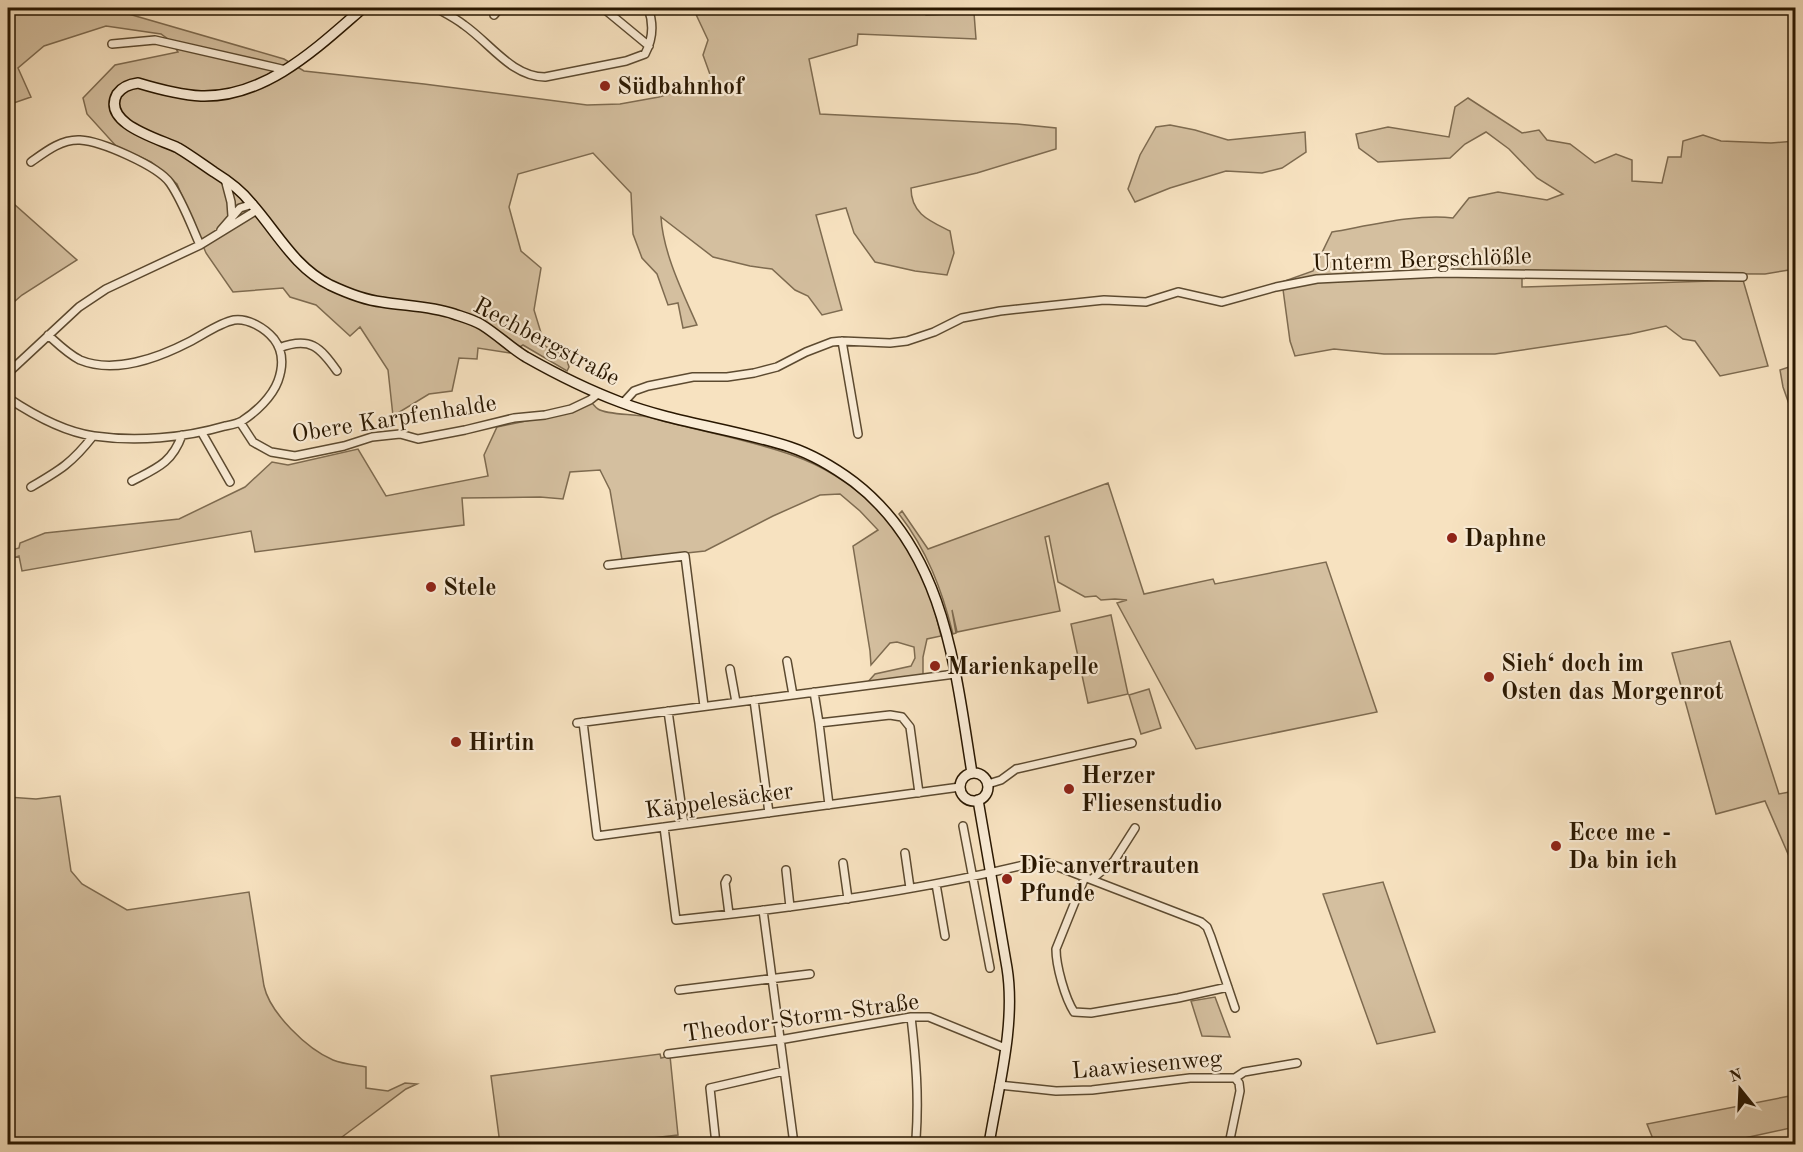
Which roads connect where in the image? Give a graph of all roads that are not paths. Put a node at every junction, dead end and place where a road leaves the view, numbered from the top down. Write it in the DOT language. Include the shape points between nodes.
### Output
graph roads {
  1 [pos="363,8"];
  2 [pos="436,8"];
  3 [pos="500,8"];
  4 [pos="603,8"];
  5 [pos="648,8"];
  6 [pos="494,15"];
  7 [pos="112,44"];
  8 [pos="649,46"];
  9 [pos="286,70"];
  10 [pos="31,162"];
  11 [pos="225,179"];
  12 [pos="255,207"];
  13 [pos="232,216"];
  14 [pos="219,232"];
  15 [pos="200,245"];
  16 [pos="1743,277"];
  17 [pos="48,335"];
  18 [pos="842,341"];
  19 [pos="279,348"];
  20 [pos="337,371"];
  21 [pos="8,373"];
  22 [pos="599,393"];
  23 [pos="8,398"];
  24 [pos="623,403"];
  25 [pos="240,422"];
  26 [pos="201,433"];
  27 [pos="858,434"];
  28 [pos="182,435"];
  29 [pos="93,436"];
  30 [pos="132,481"];
  31 [pos="230,482"];
  32 [pos="31,487"];
  33 [pos="608,566"];
  34 [pos="787,661"];
  35 [pos="730,669"];
  36 [pos="955,674"];
  37 [pos="814,692"];
  38 [pos="793,695"];
  39 [pos="754,700"];
  40 [pos="736,702"];
  41 [pos="704,706"];
  42 [pos="668,711"];
  43 [pos="819,723"];
  44 [pos="1132,743"];
  45 [pos="972,773"];
  46 [pos="988,784"];
  47 [pos="960,787"];
  48 [pos="918,794"];
  49 [pos="978,800"];
  50 [pos="829,805"];
  51 [pos="769,813"];
  52 [pos="684,824"];
  53 [pos="963,826"];
  54 [pos="664,827"];
  55 [pos="1135,828"];
  56 [pos="904,853"];
  57 [pos="843,862"];
  58 [pos="786,870"];
  59 [pos="990,873"];
  60 [pos="973,877"];
  61 [pos="1088,878"];
  62 [pos="727,879"];
  63 [pos="936,884"];
  64 [pos="910,888"];
  65 [pos="848,899"];
  66 [pos="790,907"];
  67 [pos="762,910"];
  68 [pos="729,914"];
  69 [pos="945,936"];
  70 [pos="990,968"];
  71 [pos="810,974"];
  72 [pos="772,979"];
  73 [pos="1228,987"];
  74 [pos="680,990"];
  75 [pos="1235,1008"];
  76 [pos="911,1017"];
  77 [pos="779,1040"];
  78 [pos="1005,1048"];
  79 [pos="668,1054"];
  80 [pos="1297,1063"];
  81 [pos="784,1071"];
  82 [pos="1235,1078"];
  83 [pos="999,1085"];
  84 [pos="916,1139"];
  85 [pos="716,1144"];
  86 [pos="794,1144"];
  87 [pos="989,1144"];
  88 [pos="1229,1144"];
  1 -- 9 [label="main road, Rechbergstraße"];
  2 -- 8 [label="street" via="464,24 518,70 534,77 639,57"];
  3 -- 6 [label="street"];
  4 -- 8 [label="street"];
  5 -- 8 [label="street" via="652,17"];
  7 -- 9 [label="street" via="155,40"];
  9 -- 11 [label="main road, Rechbergstraße" via="251,87 219,95 184,94 138,83 118,93 117,113 128,126 181,150"];
  10 -- 15 [label="street" via="56,145 80,140 147,164 169,181"];
  11 -- 12 [label="main road, Rechbergstraße"];
  11 -- 13 [label="street"];
  12 -- 13 [label="street" via="240,208"];
  12 -- 14 [label="street"];
  12 -- 22 [label="main road, Rechbergstraße" via="298,262 315,277 361,298 423,306 479,323 525,356"];
  13 -- 14 [label="street"];
  14 -- 15 [label="street"];
  15 -- 17 [label="street" via="106,289"];
  16 -- 18 [label="street, Unterm Bergschlößle" via="1441,273 1317,279 1222,302 1178,292 1146,302 1104,300 1000,310 962,318 907,341"];
  17 -- 19 [label="street" via="81,360 110,366 157,356 236,320 252,322 263,329"];
  17 -- 21 [label="street"];
  18 -- 24 [label="street, Unterm Bergschlößle" via="754,373 693,377 641,388"];
  18 -- 27 [label="street"];
  19 -- 20 [label="street" via="309,344 320,349"];
  19 -- 25 [label="street" via="283,366 275,390"];
  22 -- 24 [label="main road, Rechbergstraße"];
  22 -- 25 [label="street, Obere Karpfenhalde" via="571,409 545,415 418,439 400,434 372,436 295,456 271,452 254,442"];
  23 -- 29 [label="street" via="31,414"];
  24 -- 36 [label="main road, Rechbergstraße" via="810,455 874,499 911,544 936,598"];
  25 -- 26 [label="street"];
  26 -- 28 [label="street"];
  26 -- 31 [label="street"];
  28 -- 29 [label="street"];
  28 -- 30 [label="street" via="170,458"];
  29 -- 32 [label="street" via="61,470"];
  33 -- 41 [label="street" via="686,556"];
  34 -- 38 [label="street"];
  35 -- 40 [label="street"];
  36 -- 37 [label="street"];
  36 -- 45 [label="main road, Rechbergstraße"];
  37 -- 38 [label="street"];
  37 -- 43 [label="street"];
  38 -- 39 [label="street"];
  39 -- 40 [label="street"];
  39 -- 51 [label="street"];
  40 -- 41 [label="street"];
  41 -- 42 [label="street"];
  42 -- 52 [label="street"];
  42 -- 54 [label="street, Käppelesäcker" via="580,722 597,836"];
  43 -- 48 [label="street" via="902,717 910,727"];
  43 -- 50 [label="street"];
  44 -- 46 [label="street" via="1016,769"];
  45 -- 46 [label="main road" via="982,775"];
  45 -- 47 [label="main road" via="965,776"];
  46 -- 49 [label="main road" via="988,791"];
  47 -- 48 [label="street, Käppelesäcker"];
  47 -- 49 [label="main road" via="964,797"];
  48 -- 50 [label="street, Käppelesäcker"];
  49 -- 59 [label="main road"];
  50 -- 51 [label="street, Käppelesäcker"];
  51 -- 52 [label="street, Käppelesäcker"];
  52 -- 54 [label="street, Käppelesäcker"];
  53 -- 60 [label="street"];
  54 -- 68 [label="street" via="676,920"];
  55 -- 61 [label="street" via="1114,861"];
  56 -- 64 [label="street"];
  57 -- 65 [label="street"];
  58 -- 66 [label="street"];
  59 -- 60 [label="street"];
  59 -- 61 [label="street" via="1042,862"];
  59 -- 78 [label="main road" via="1008,979 1010,1004"];
  60 -- 63 [label="street"];
  60 -- 70 [label="street"];
  61 -- 73 [label="street" via="1201,922 1207,927"];
  61 -- 73 [label="street" via="1056,949 1074,1012 1091,1013"];
  62 -- 68 [label="street"];
  63 -- 64 [label="street"];
  63 -- 69 [label="street"];
  64 -- 65 [label="street"];
  65 -- 66 [label="street"];
  66 -- 67 [label="street"];
  67 -- 68 [label="street"];
  67 -- 72 [label="street"];
  71 -- 72 [label="street"];
  72 -- 74 [label="street"];
  72 -- 77 [label="street"];
  73 -- 75 [label="street"];
  76 -- 77 [label="street, Theodor-Storm-Straße"];
  76 -- 78 [label="street, Theodor-Storm-Straße" via="929,1017"];
  76 -- 84 [label="street" via="919,1101"];
  77 -- 79 [label="street, Theodor-Storm-Straße"];
  77 -- 81 [label="street"];
  78 -- 83 [label="main road"];
  80 -- 82 [label="street, Laawiesenweg" via="1244,1072"];
  81 -- 85 [label="street" via="710,1088"];
  81 -- 86 [label="street"];
  82 -- 83 [label="street, Laawiesenweg" via="1190,1078 1056,1091"];
  82 -- 88 [label="street" via="1240,1091"];
  83 -- 87 [label="main road"];
}
